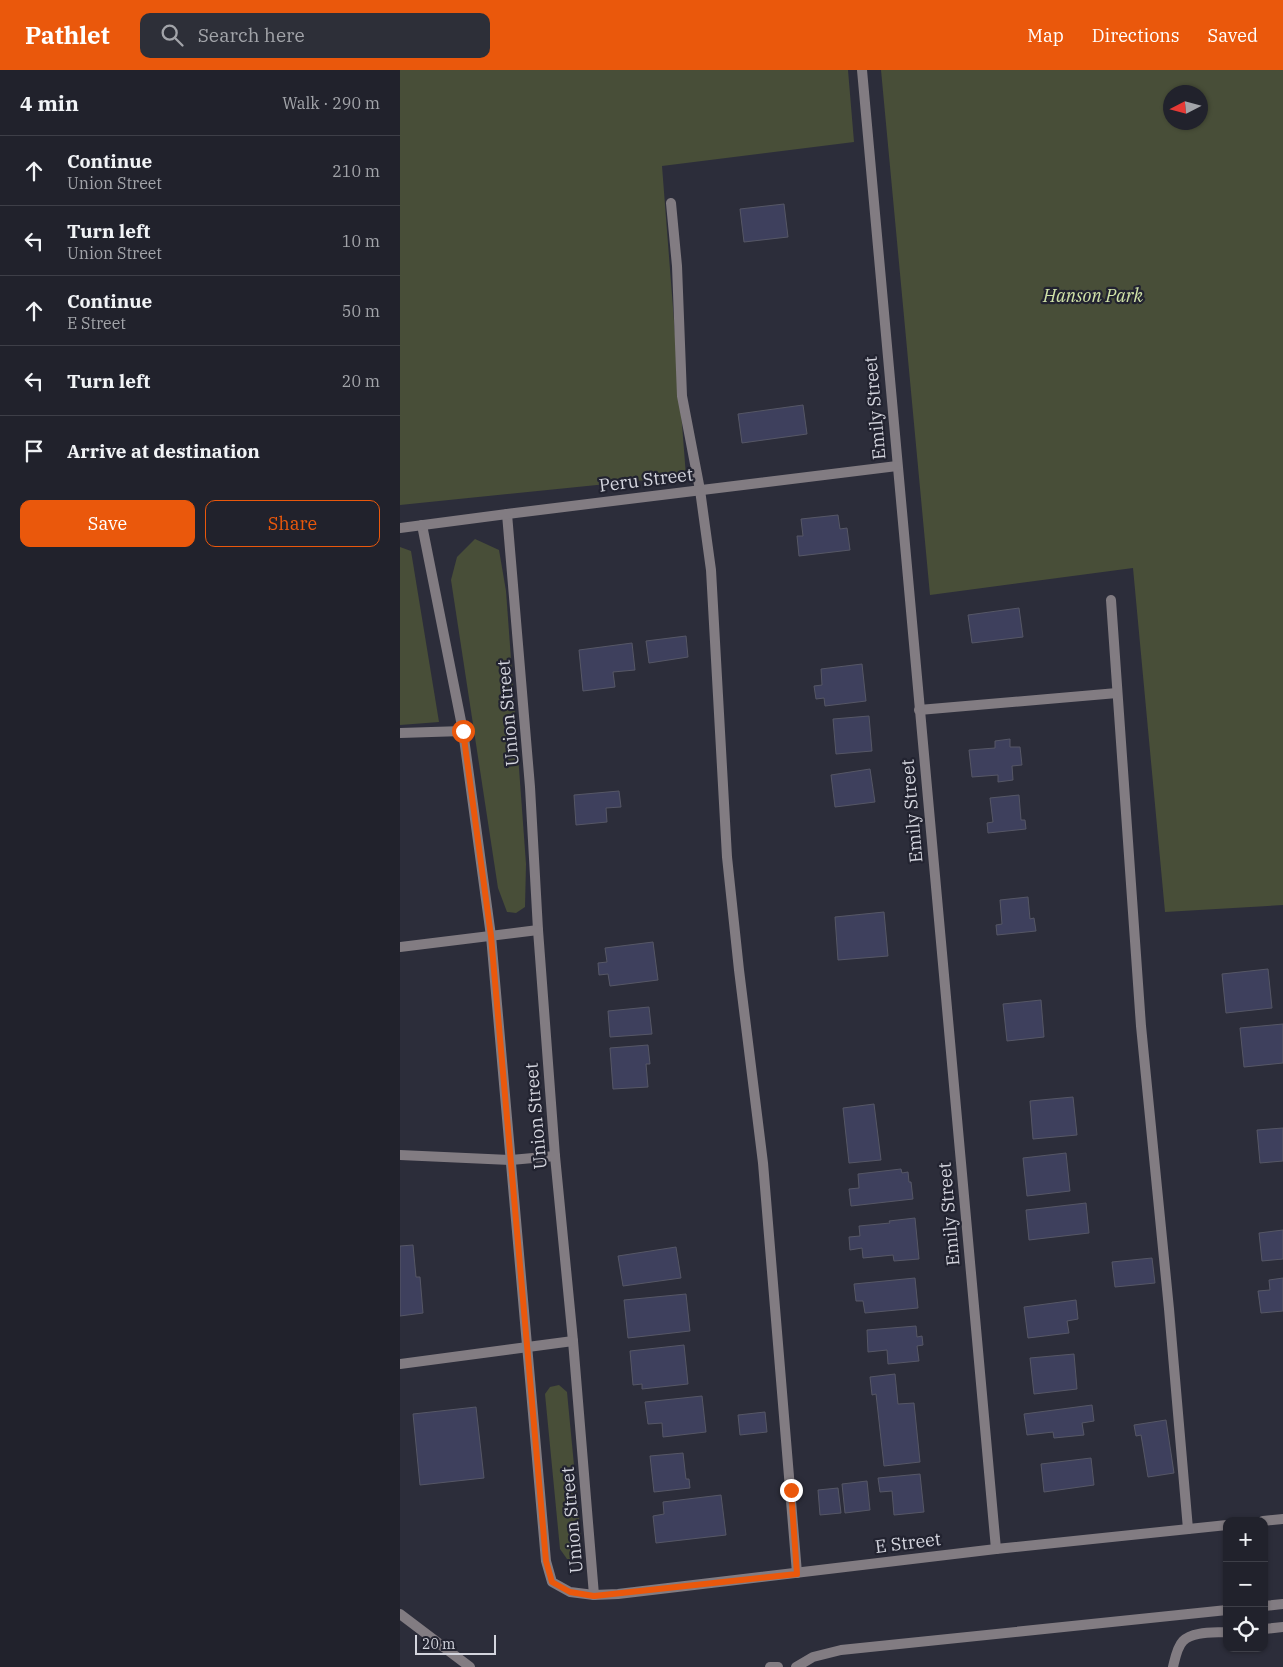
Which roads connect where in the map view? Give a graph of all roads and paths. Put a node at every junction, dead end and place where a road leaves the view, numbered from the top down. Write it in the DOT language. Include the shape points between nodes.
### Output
graph roads {
  1 [pos="862,70"];
  2 [pos="671,203"];
  3 [pos="897,466"];
  4 [pos="700,490"];
  5 [pos="507,514"];
  6 [pos="422,525"];
  7 [pos="400,528"];
  8 [pos="1111,600"];
  9 [pos="1118,693"];
  10 [pos="919,710"];
  11 [pos="463,731"];
  12 [pos="400,733"];
  13 [pos="538,930"];
  14 [pos="491,936"];
  15 [pos="400,947"];
  16 [pos="400,1155"];
  17 [pos="555,1156"];
  18 [pos="511,1160"];
  19 [pos="574,1341"];
  20 [pos="527,1348"];
  21 [pos="400,1364"];
  22 [pos="1283,1518"];
  23 [pos="1268,1520"];
  24 [pos="1223,1525"];
  25 [pos="1188,1529"];
  26 [pos="996,1549"];
  27 [pos="797,1574"];
  28 [pos="594,1596"];
  29 [pos="1283,1604"];
  30 [pos="1268,1606"];
  31 [pos="1223,1610"];
  32 [pos="400,1614"];
  33 [pos="1283,1627"];
  34 [pos="1268,1629"];
  35 [pos="1223,1632"];
  36 [pos="470,1667"];
  37 [pos="770,1667"];
  38 [pos="778,1667"];
  39 [pos="796,1667"];
  40 [pos="1173,1667"];
  1 -- 3 [label="street, Emily Street"];
  2 -- 4 [label="street" via="682,396"];
  3 -- 4 [label="street, Peru Street"];
  3 -- 10 [label="street, Emily Street"];
  4 -- 5 [label="street, Peru Street"];
  4 -- 27 [label="street" via="711,570 727,857 763,1163"];
  5 -- 6 [label="street, Peru Street"];
  5 -- 13 [label="street, Union Street" via="530,787"];
  6 -- 7 [label="street, Peru Street"];
  6 -- 11 [label="street, Union Street"];
  8 -- 9 [label="street"];
  9 -- 10 [label="street"];
  9 -- 25 [label="street" via="1141,1026 1170,1309"];
  10 -- 26 [label="street, Emily Street"];
  11 -- 12 [label="street"];
  11 -- 14 [label="street, Union Street"];
  13 -- 14 [label="street"];
  13 -- 17 [label="street, Union Street"];
  14 -- 15 [label="street"];
  14 -- 18 [label="street, Union Street"];
  16 -- 18 [label="street"];
  17 -- 18 [label="street"];
  17 -- 19 [label="street, Union Street"];
  18 -- 20 [label="street, Union Street"];
  19 -- 20 [label="street"];
  19 -- 28 [label="street, Union Street"];
  20 -- 21 [label="street"];
  20 -- 28 [label="street, Union Street" via="546,1561 552,1582 570,1592"];
  22 -- 23 [label="street"];
  24 -- 25 [label="street, E Street"];
  25 -- 26 [label="street, E Street"];
  26 -- 27 [label="street, E Street"];
  27 -- 28 [label="street, E Street"];
  29 -- 30 [label="street"];
  31 -- 39 [label="street" via="841,1650 813,1657"];
  32 -- 36 [label="street"];
  33 -- 34 [label="street"];
  35 -- 40 [label="street" via="1195,1635 1183,1641"];
  37 -- 38 [label="street"];
}
